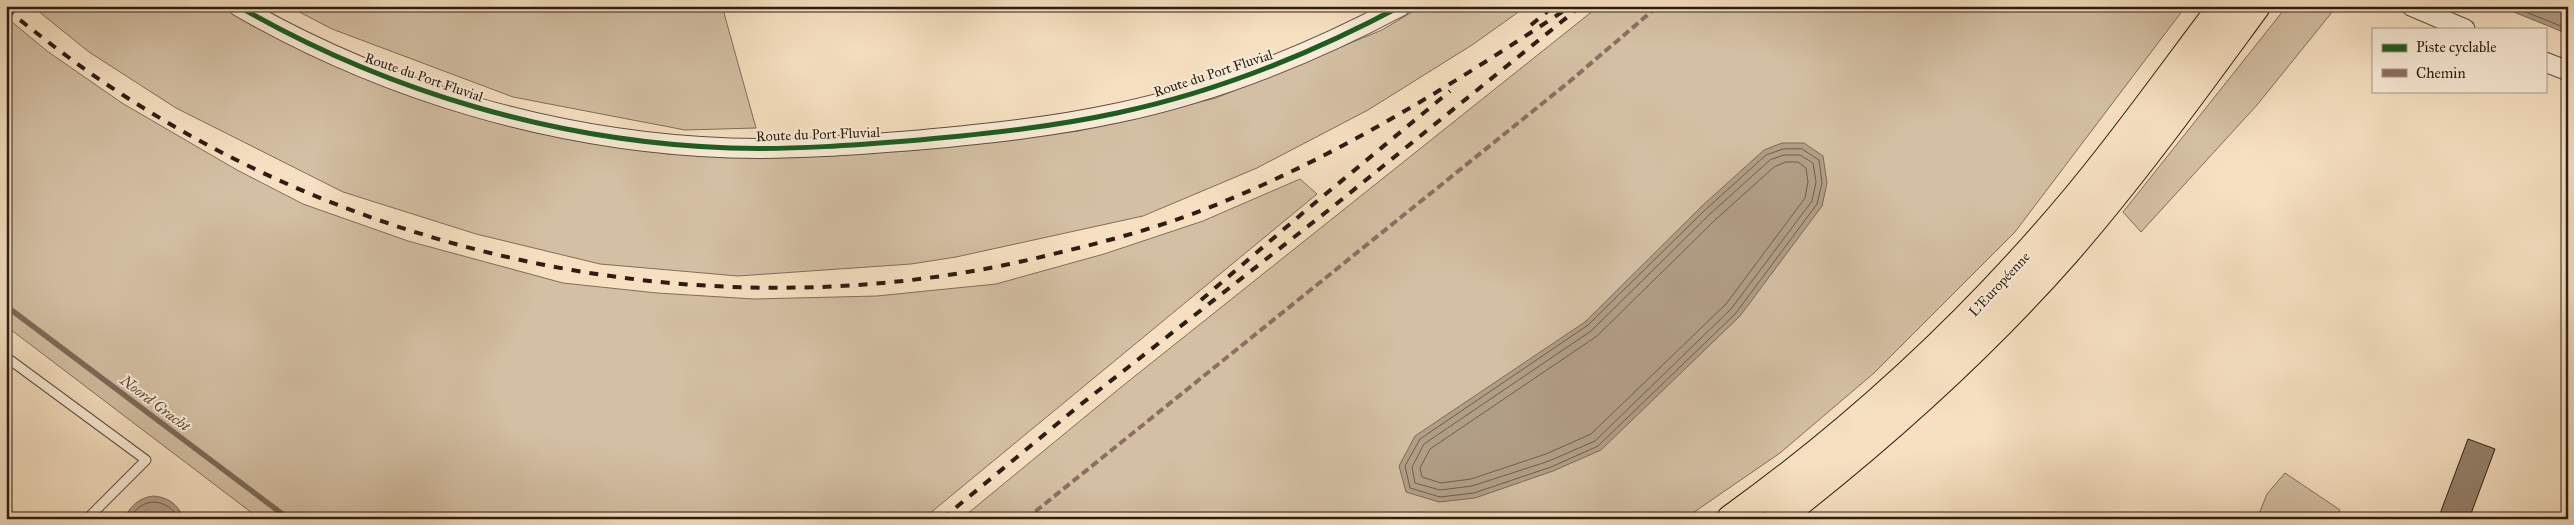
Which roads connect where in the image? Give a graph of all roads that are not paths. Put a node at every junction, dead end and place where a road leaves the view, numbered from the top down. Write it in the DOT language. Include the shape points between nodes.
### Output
graph roads {
  1 [pos="238,6"];
  2 [pos="1401,6"];
  3 [pos="2223,6"];
  4 [pos="2256,6"];
  5 [pos="2412,6"];
  6 [pos="2464,28"];
  7 [pos="2546,62"];
  8 [pos="2568,71"];
  9 [pos="6,358"];
  10 [pos="87,519"];
  11 [pos="1731,519"];
  12 [pos="1777,519"];
  1 -- 2 [label="street, Route du Port Fluvial" via="351,63 423,91 489,111 627,139 711,147 767,148 974,135 1117,113 1260,72 1326,44"];
  3 -- 11 [label="highway, L'Européenne" via="2099,169 2001,282 1881,399"];
  4 -- 12 [label="highway, L'Européenne" via="2121,186 2018,305 1914,406"];
  5 -- 6 [label="street"];
  7 -- 8 [label="street"];
  9 -- 10 [label="lane" via="146,460"];
}
